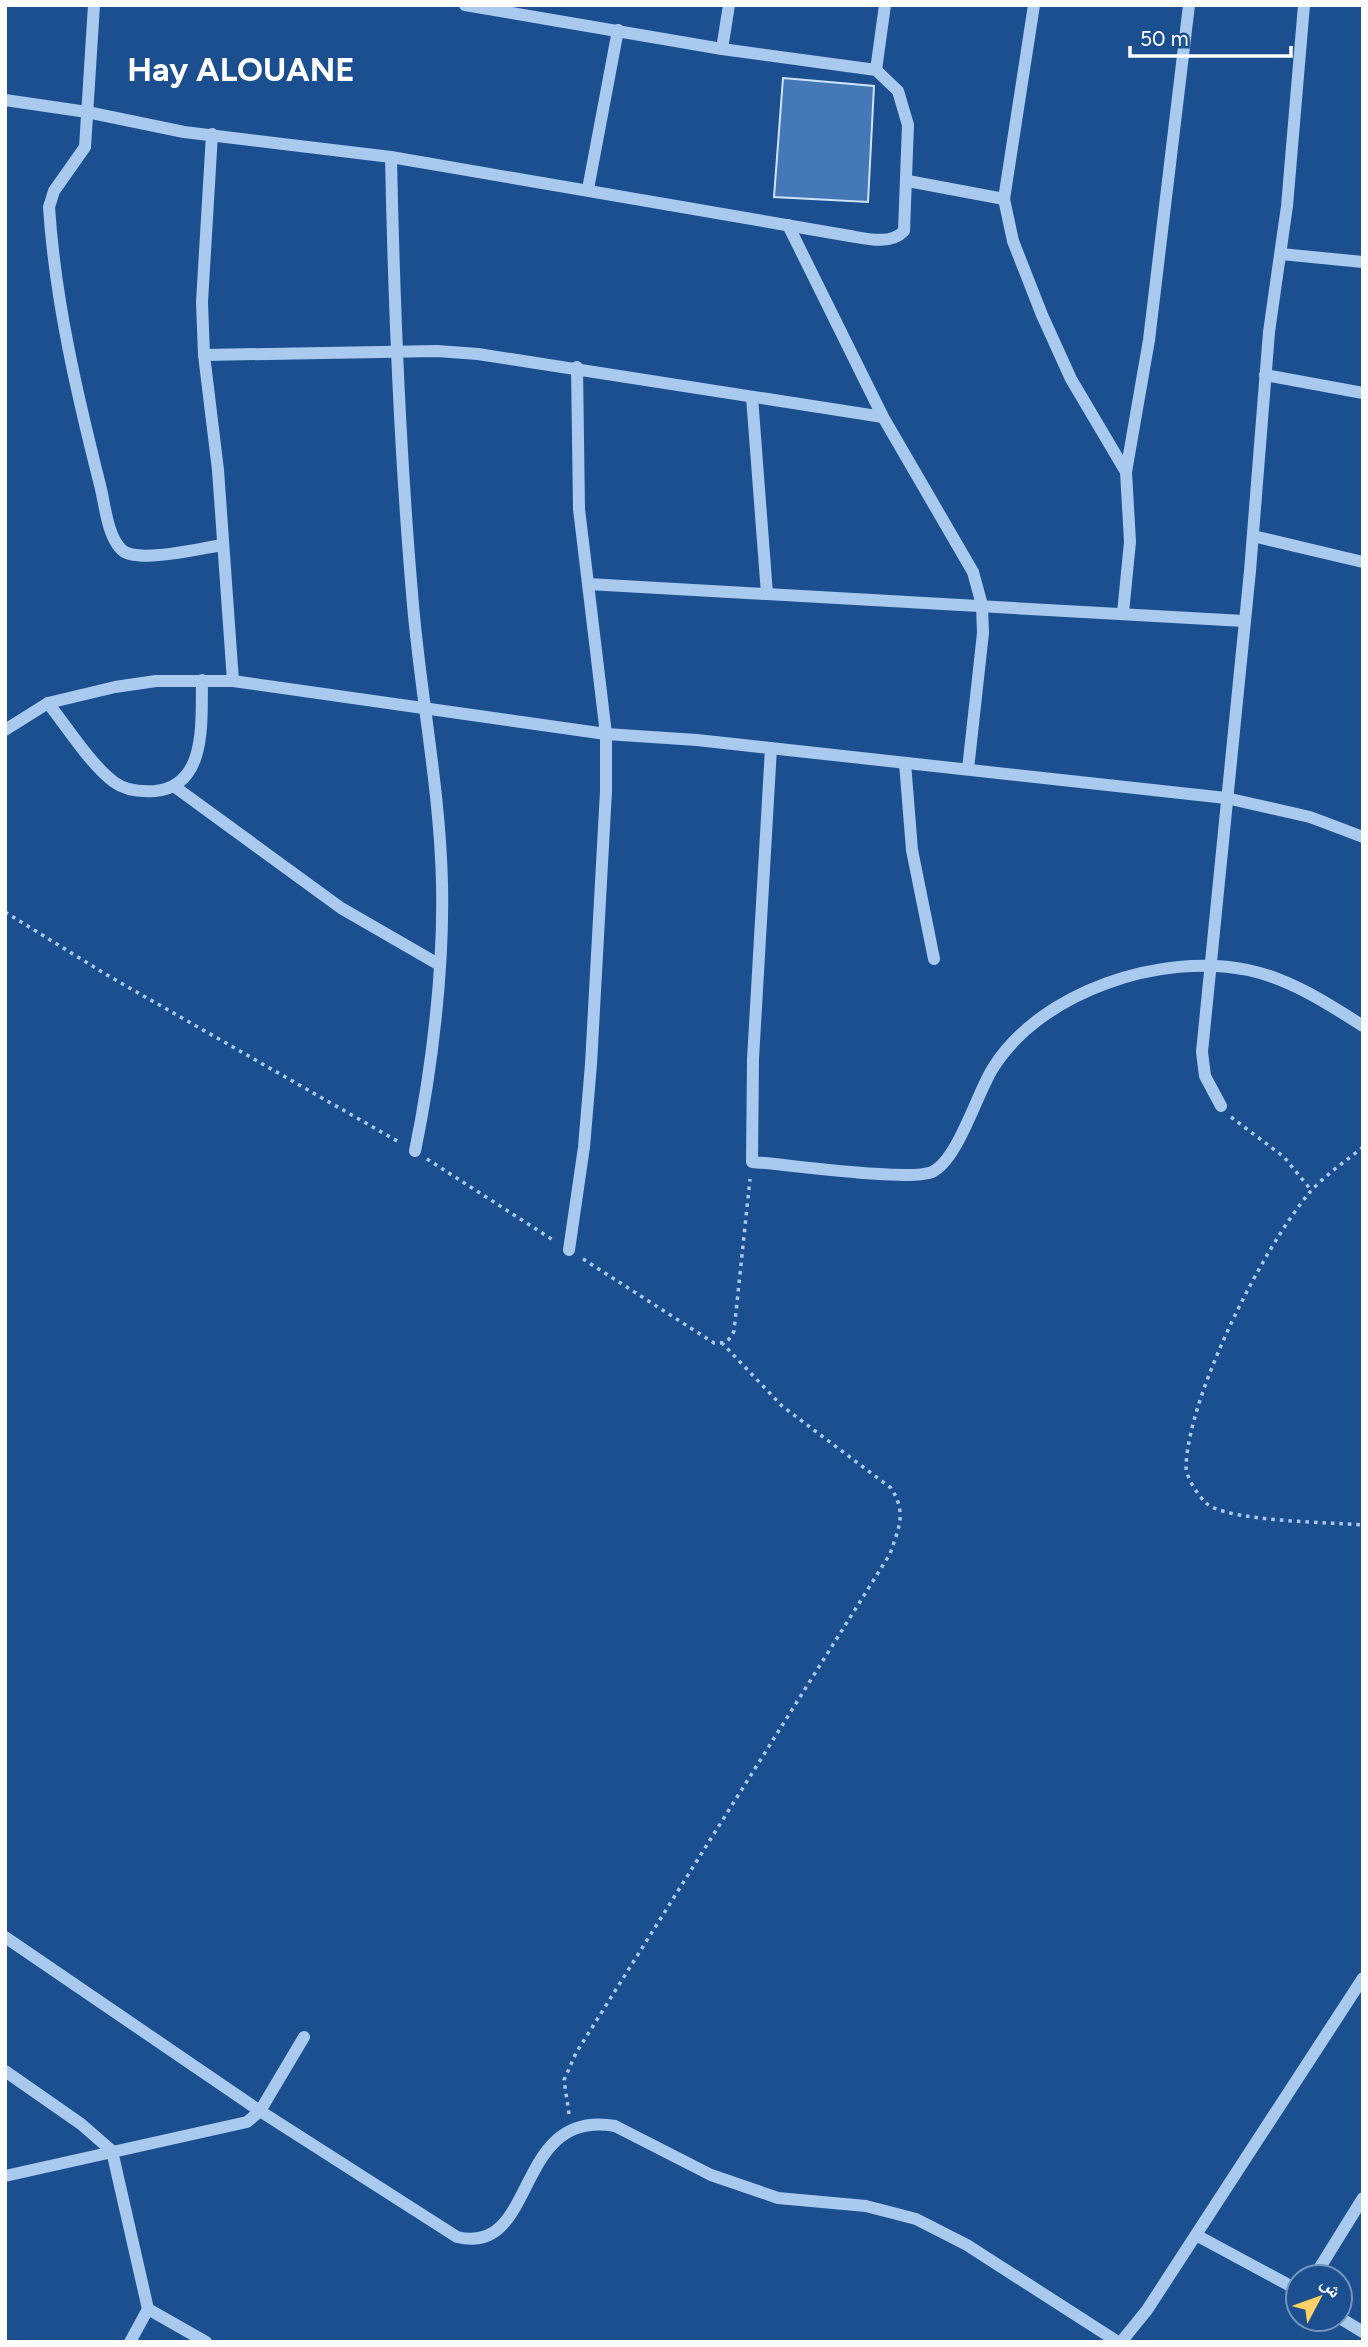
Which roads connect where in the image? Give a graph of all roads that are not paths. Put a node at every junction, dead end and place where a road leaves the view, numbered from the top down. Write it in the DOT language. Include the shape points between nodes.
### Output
graph roads {
  1 [pos="94,5"];
  2 [pos="465,5"];
  3 [pos="729,5"];
  4 [pos="884,5"];
  5 [pos="1034,5"];
  6 [pos="1189,5"];
  7 [pos="1304,5"];
  8 [pos="618,30"];
  9 [pos="722,49"];
  10 [pos="876,70"];
  11 [pos="5,100"];
  12 [pos="87,111"];
  13 [pos="212,134"];
  14 [pos="391,157"];
  15 [pos="908,181"];
  16 [pos="588,189"];
  17 [pos="1004,199"];
  18 [pos="788,225"];
  19 [pos="1281,254"];
  20 [pos="1363,262"];
  21 [pos="396,351"];
  22 [pos="204,355"];
  23 [pos="577,367"];
  24 [pos="1265,375"];
  25 [pos="1363,393"];
  26 [pos="752,397"];
  27 [pos="883,417"];
  28 [pos="1126,472"];
  29 [pos="1253,536"];
  30 [pos="222,545"];
  31 [pos="1363,562"];
  32 [pos="588,584"];
  33 [pos="766,594"];
  34 [pos="982,605"];
  35 [pos="1123,613"];
  36 [pos="1244,621"];
  37 [pos="202,680"];
  38 [pos="233,681"];
  39 [pos="48,704"];
  40 [pos="424,709"];
  41 [pos="5,730"];
  42 [pos="606,734"];
  43 [pos="771,748"];
  44 [pos="905,763"];
  45 [pos="968,769"];
  46 [pos="176,788"];
  47 [pos="1226,798"];
  48 [pos="1363,837"];
  49 [pos="934,959"];
  50 [pos="438,964"];
  51 [pos="1211,967"];
  52 [pos="1363,1026"];
  53 [pos="1221,1106"];
  54 [pos="415,1151"];
  55 [pos="569,1250"];
  56 [pos="5,1937"];
  57 [pos="1363,1978"];
  58 [pos="304,2038"];
  59 [pos="5,2071"];
  60 [pos="260,2111"];
  61 [pos="112,2151"];
  62 [pos="5,2176"];
  63 [pos="1363,2198"];
  64 [pos="1196,2235"];
  65 [pos="1323,2263"];
  66 [pos="1284,2282"];
  67 [pos="148,2309"];
  68 [pos="130,2342"];
  69 [pos="206,2342"];
  70 [pos="1120,2342"];
  1 -- 12 [label="street"];
  2 -- 8 [label="street"];
  3 -- 9 [label="street"];
  4 -- 10 [label="street"];
  5 -- 17 [label="street"];
  6 -- 28 [label="street" via="1149,340"];
  7 -- 19 [label="street"];
  8 -- 9 [label="street"];
  8 -- 16 [label="street"];
  9 -- 10 [label="street"];
  10 -- 15 [label="street" via="898,92 903,106 908,125"];
  11 -- 12 [label="street"];
  12 -- 13 [label="street"];
  12 -- 30 [label="street" via="85,147 54,191 49,207 62,311 111,528 123,551 132,556"];
  13 -- 14 [label="street"];
  13 -- 22 [label="street" via="202,302"];
  14 -- 16 [label="street"];
  14 -- 21 [label="street"];
  15 -- 17 [label="street"];
  15 -- 18 [label="street" via="904,231 899,237 873,239"];
  16 -- 18 [label="street"];
  17 -- 28 [label="street" via="1013,241 1052,337 1071,379"];
  18 -- 27 [label="street"];
  19 -- 20 [label="street"];
  19 -- 24 [label="street"];
  21 -- 22 [label="street"];
  21 -- 23 [label="street" via="478,354"];
  21 -- 40 [label="street"];
  22 -- 30 [label="street"];
  23 -- 26 [label="street"];
  23 -- 32 [label="street" via="579,509"];
  24 -- 25 [label="street"];
  24 -- 29 [label="street"];
  26 -- 27 [label="street"];
  26 -- 33 [label="street"];
  27 -- 34 [label="street" via="973,572"];
  28 -- 35 [label="street" via="1130,542"];
  29 -- 31 [label="street"];
  29 -- 36 [label="street"];
  30 -- 38 [label="street"];
  32 -- 33 [label="street"];
  32 -- 42 [label="street"];
  33 -- 34 [label="street"];
  34 -- 35 [label="street"];
  34 -- 45 [label="street"];
  35 -- 36 [label="street"];
  36 -- 47 [label="street"];
  37 -- 38 [label="street"];
  37 -- 39 [label="street" via="115,687"];
  37 -- 46 [label="street" via="197,751 188,776"];
  38 -- 40 [label="street"];
  39 -- 41 [label="street"];
  39 -- 46 [label="street" via="112,781 137,791"];
  40 -- 42 [label="street"];
  40 -- 50 [label="street" via="442,883"];
  42 -- 43 [label="street"];
  42 -- 55 [label="street" via="591,1064"];
  43 -- 44 [label="street"];
  43 -- 51 [label="street" via="752,1059 752,1161 897,1175 929,1173 948,1159 993,1067 1039,1021 1101,984 1129,974"];
  44 -- 45 [label="street"];
  44 -- 49 [label="street" via="912,850"];
  45 -- 47 [label="street"];
  46 -- 50 [label="street" via="341,908"];
  47 -- 48 [label="street" via="1310,817"];
  47 -- 51 [label="street"];
  50 -- 54 [label="street" via="427,1086"];
  51 -- 52 [label="street" via="1248,970 1284,982"];
  51 -- 53 [label="street" via="1202,1052 1207,1083"];
  56 -- 60 [label="street"];
  57 -- 64 [label="street"];
  58 -- 60 [label="street"];
  59 -- 61 [label="street"];
  60 -- 61 [label="street" via="239,2125"];
  60 -- 70 [label="street" via="430,2221 468,2239 487,2236 508,2219 545,2152 563,2133 591,2123 615,2126 711,2175 778,2198 866,2206 916,2219 967,2245"];
  61 -- 62 [label="street"];
  61 -- 67 [label="street"];
  63 -- 65 [label="street"];
  64 -- 66 [label="street"];
  64 -- 70 [label="street"];
  67 -- 68 [label="street"];
  67 -- 69 [label="street"];
}
